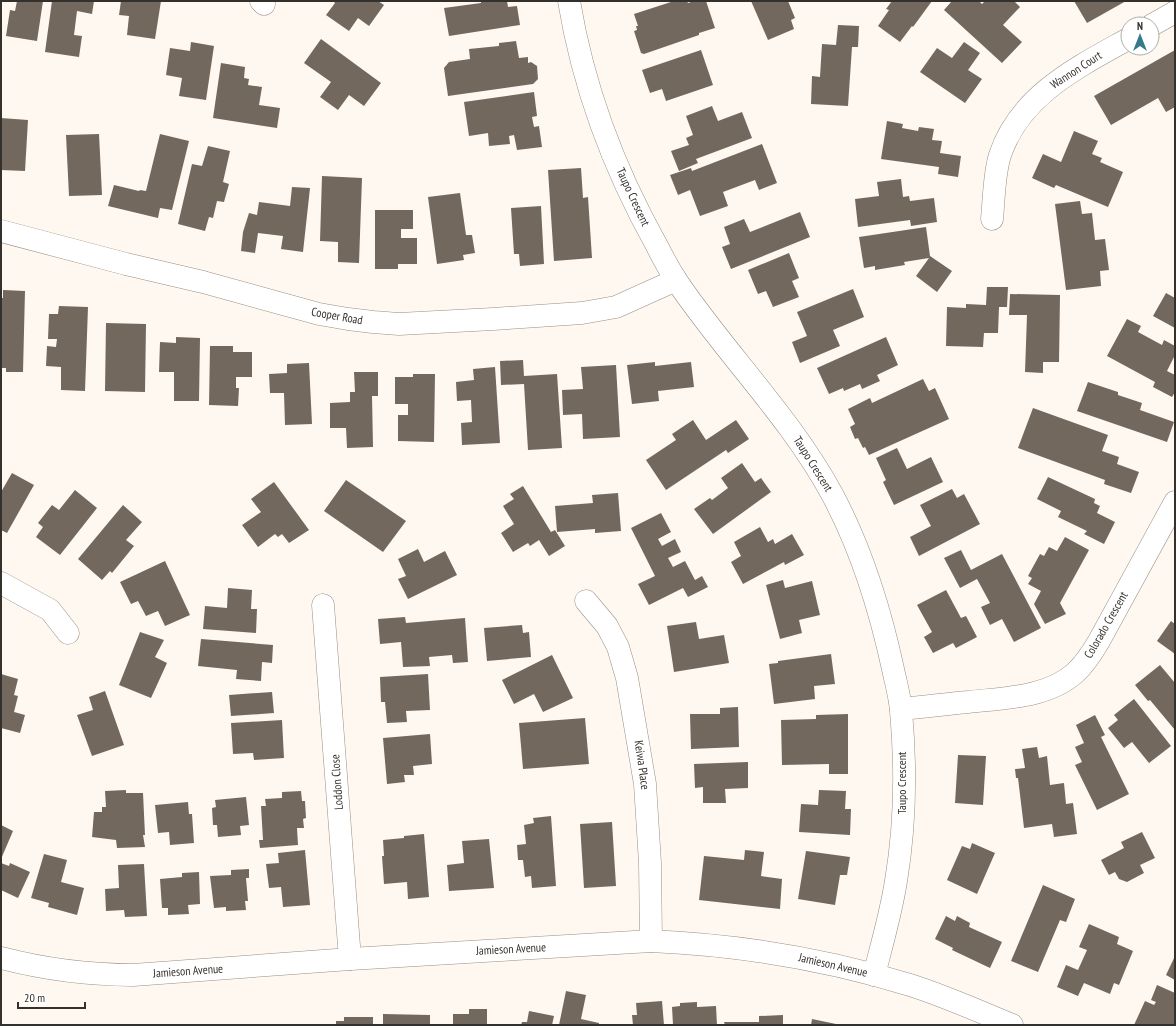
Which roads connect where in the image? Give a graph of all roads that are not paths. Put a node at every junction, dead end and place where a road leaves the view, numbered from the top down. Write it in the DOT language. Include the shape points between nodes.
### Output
graph roads {
  1 [pos="569,1"];
  2 [pos="1175,12"];
  3 [pos="1160,20"];
  4 [pos="1120,43"];
  5 [pos="992,219"];
  6 [pos="1,231"];
  7 [pos="676,280"];
  8 [pos="1175,502"];
  9 [pos="1,583"];
  10 [pos="586,601"];
  11 [pos="323,605"];
  12 [pos="68,633"];
  13 [pos="901,709"];
  14 [pos="651,941"];
  15 [pos="1,958"];
  16 [pos="350,959"];
  17 [pos="874,975"];
  18 [pos="1012,1025"];
  1 -- 7 [label="street, Taupo Crescent" via="583,64 608,142 646,226"];
  2 -- 3 [label="street"];
  4 -- 5 [label="street, Wannon Court" via="1065,75 1040,95 1022,115 1009,134 1000,156"];
  6 -- 7 [label="street, Cooper Road" via="319,314 373,322 407,323 582,313 616,307"];
  7 -- 13 [label="street, Taupo Crescent" via="725,347 784,419 832,494 874,594"];
  8 -- 13 [label="street, Colorado Crescent" via="1099,641 1087,660 1074,673 1058,684 1039,692"];
  9 -- 12 [label="street" via="50,610"];
  10 -- 14 [label="street, Keiwa Place" via="607,626 618,647 627,678 645,784"];
  11 -- 16 [label="street, Loddon Close"];
  13 -- 17 [label="street, Taupo Crescent" via="903,814 899,858 892,902"];
  14 -- 16 [label="street, Jamieson Avenue"];
  14 -- 17 [label="street, Jamieson Avenue" via="756,950 837,965"];
  15 -- 16 [label="street, Jamieson Avenue" via="28,965 100,975 133,975"];
  17 -- 18 [label="street, Jamieson Avenue" via="945,997"];
}
